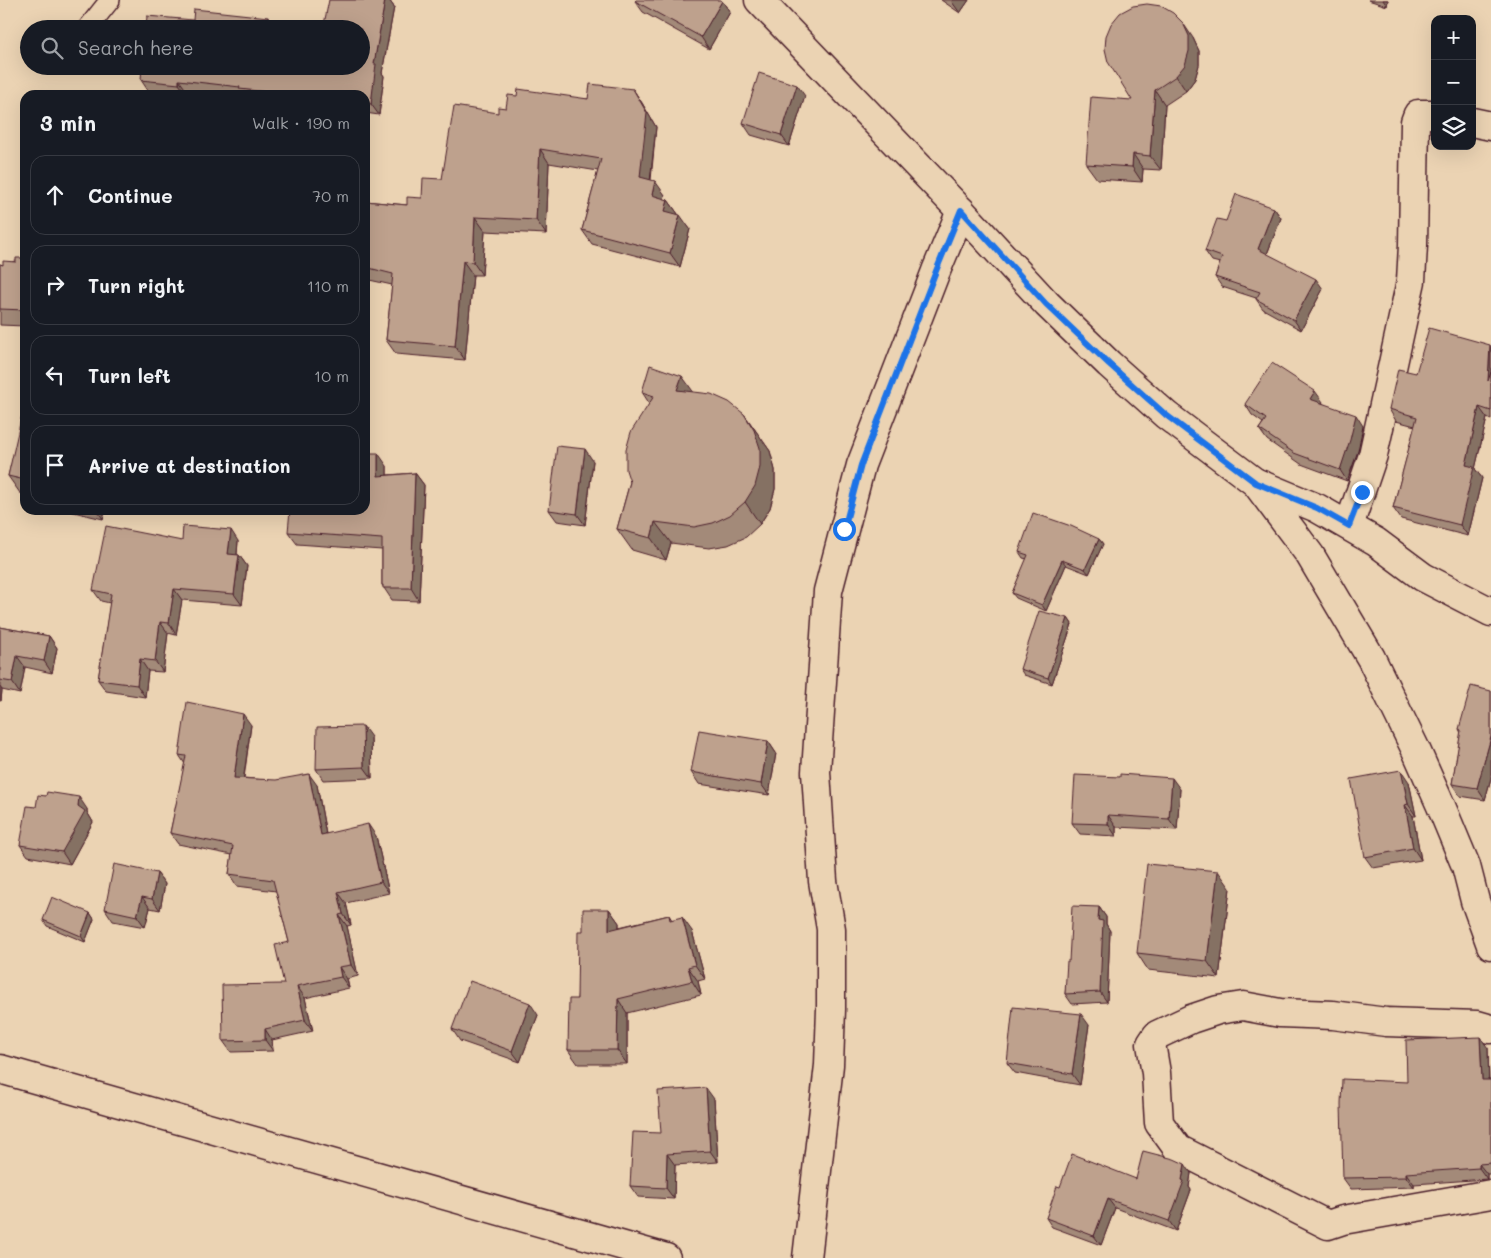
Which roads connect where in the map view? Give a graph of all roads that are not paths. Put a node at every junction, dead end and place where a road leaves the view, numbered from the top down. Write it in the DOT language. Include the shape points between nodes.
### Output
graph roads {
  1 [pos="110,0"];
  2 [pos="759,0"];
  3 [pos="94,20"];
  4 [pos="1431,114"];
  5 [pos="1476,123"];
  6 [pos="1491,126"];
  7 [pos="961,210"];
  8 [pos="1256,483"];
  9 [pos="1349,526"];
  10 [pos="1491,612"];
  11 [pos="1491,945"];
  12 [pos="1491,1028"];
  13 [pos="0,1069"];
  14 [pos="1491,1194"];
  15 [pos="666,1258"];
  16 [pos="808,1258"];
  1 -- 3 [label="lane"];
  2 -- 7 [label="street"];
  4 -- 9 [label="street" via="1418,114 1415,122 1411,281 1373,455"];
  5 -- 6 [label="street"];
  7 -- 8 [label="street" via="1046,304 1109,364 1166,415"];
  7 -- 16 [label="street" via="861,465 828,591 816,772 823,881 832,929 831,1009"];
  8 -- 9 [label="street" via="1317,508"];
  8 -- 11 [label="street" via="1310,555 1371,658 1416,750 1466,866"];
  9 -- 10 [label="street" via="1423,577"];
  12 -- 14 [label="street" via="1386,1022 1243,1006 1190,1019 1157,1035 1151,1044 1159,1122 1178,1149 1328,1225"];
  13 -- 15 [label="street"];
}
